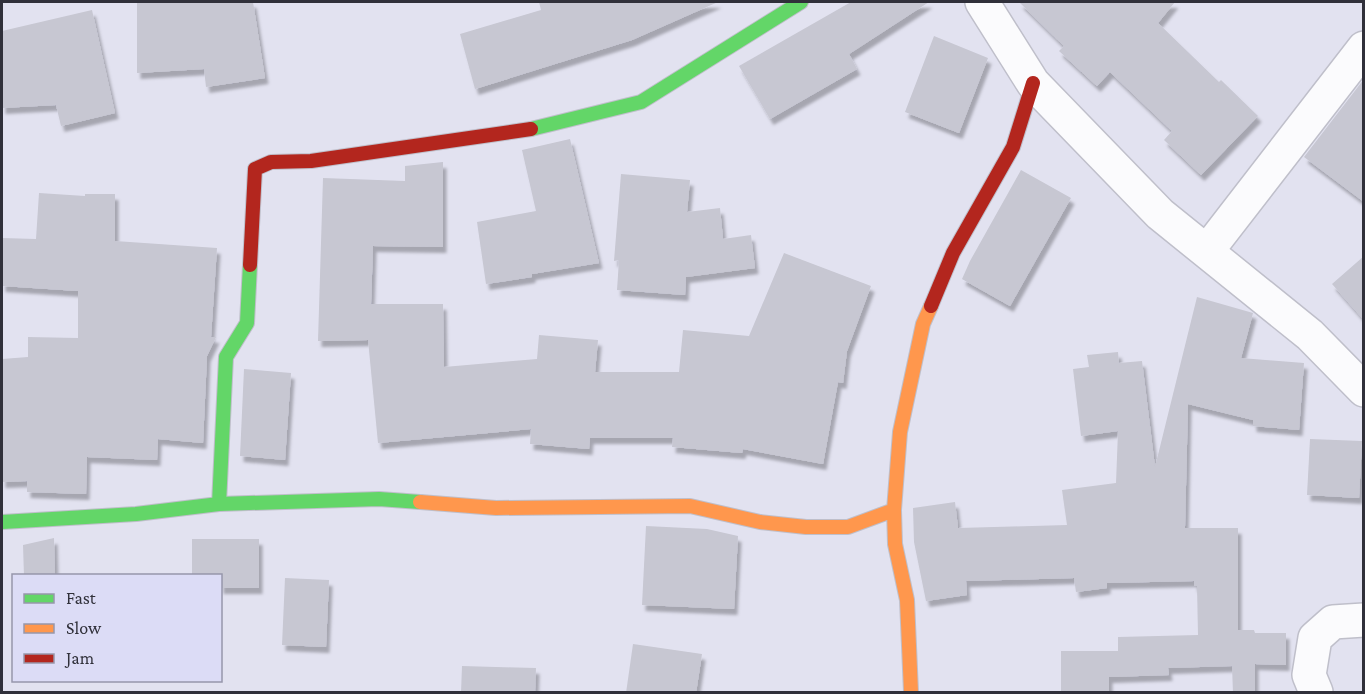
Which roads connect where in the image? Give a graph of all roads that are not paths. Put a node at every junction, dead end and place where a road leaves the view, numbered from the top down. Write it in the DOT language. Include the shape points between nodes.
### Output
graph roads {
  1 [pos="801,2"];
  2 [pos="982,2"];
  3 [pos="1364,48"];
  4 [pos="1033,83"];
  5 [pos="1207,251"];
  6 [pos="1364,390"];
  7 [pos="219,504"];
  8 [pos="894,510"];
  9 [pos="2,522"];
  10 [pos="1364,620"];
  11 [pos="911,693"];
  12 [pos="1316,693"];
  1 -- 7 [label="street" via="641,102 528,130 271,162 255,169 247,323 226,357"];
  2 -- 4 [label="street"];
  3 -- 5 [label="street"];
  4 -- 5 [label="street" via="1160,214"];
  4 -- 8 [label="street" via="1013,147 954,253 923,324 900,432"];
  5 -- 6 [label="street" via="1310,335"];
  7 -- 8 [label="street" via="379,499 496,508 690,506 760,522 806,527 848,526"];
  7 -- 9 [label="street" via="136,514"];
  8 -- 11 [label="street" via="895,544 907,600"];
  10 -- 12 [label="street" via="1333,622 1315,638 1309,675"];
}
